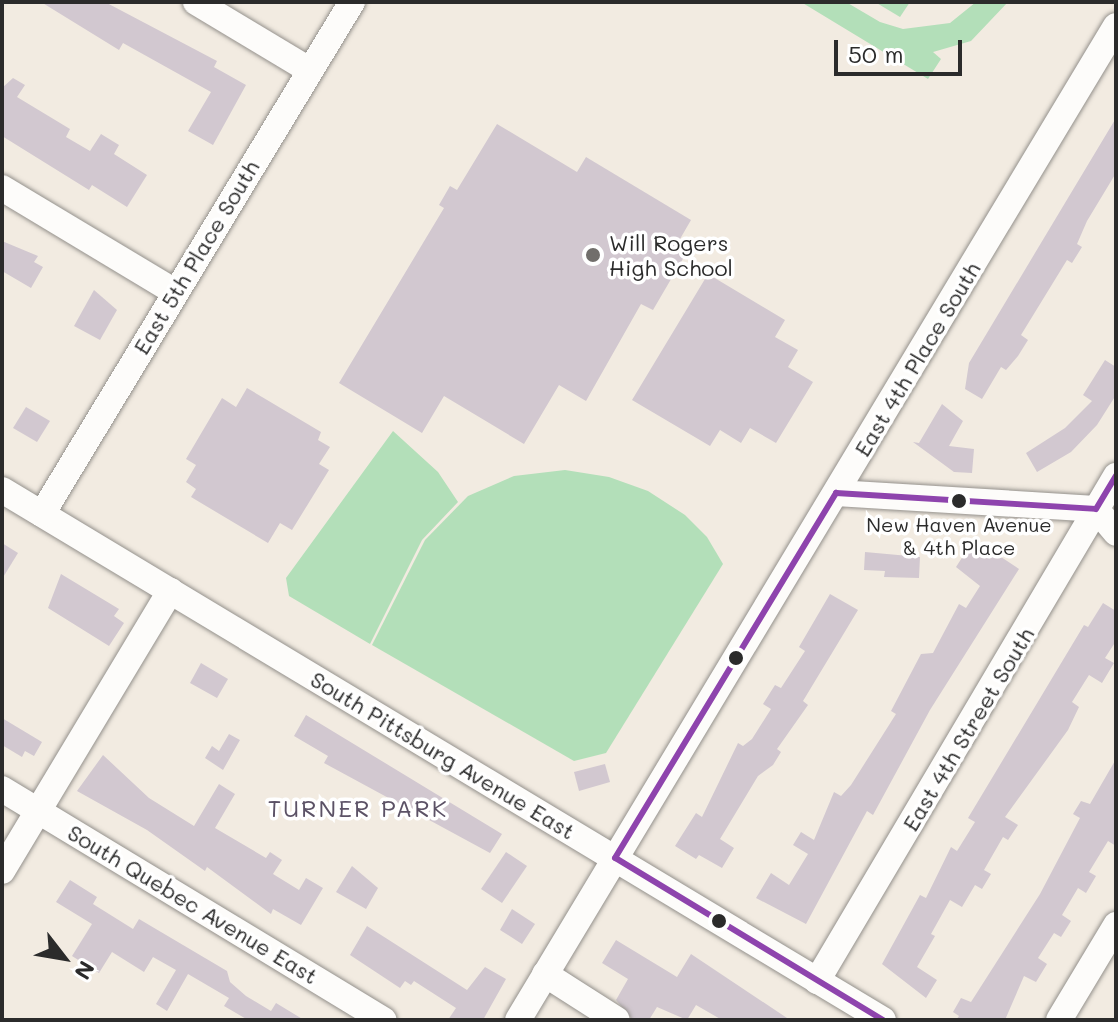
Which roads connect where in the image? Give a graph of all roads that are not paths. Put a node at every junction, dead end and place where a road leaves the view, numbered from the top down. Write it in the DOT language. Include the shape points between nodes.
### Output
graph roads {
  1 [pos="196,2"];
  2 [pos="352,2"];
  3 [pos="1116,26"];
  4 [pos="309,70"];
  5 [pos="2,188"];
  6 [pos="175,292"];
  7 [pos="1116,476"];
  8 [pos="2,490"];
  9 [pos="836,493"];
  10 [pos="1096,509"];
  11 [pos="42,514"];
  12 [pos="1116,533"];
  13 [pos="170,591"];
  14 [pos="2,789"];
  15 [pos="38,811"];
  16 [pos="615,858"];
  17 [pos="2,871"];
  18 [pos="1116,925"];
  19 [pos="545,974"];
  20 [pos="817,981"];
  21 [pos="520,1019"];
  22 [pos="384,1020"];
  23 [pos="617,1020"];
  24 [pos="883,1020"];
  25 [pos="1059,1020"];
  1 -- 4 [label="street"];
  2 -- 4 [label="street, East 5th Place South"];
  3 -- 9 [label="street, East 4th Place South"];
  4 -- 6 [label="street, East 5th Place South"];
  5 -- 6 [label="street"];
  6 -- 11 [label="street, East 5th Place South"];
  7 -- 10 [label="street, East 4th Street South"];
  8 -- 11 [label="street, South Pittsburg Avenue East"];
  9 -- 10 [label="street"];
  9 -- 16 [label="street, East 4th Place South"];
  10 -- 12 [label="street"];
  10 -- 20 [label="street, East 4th Street South"];
  11 -- 13 [label="street, South Pittsburg Avenue East"];
  13 -- 15 [label="street"];
  13 -- 16 [label="street, South Pittsburg Avenue East"];
  14 -- 15 [label="street, South Quebec Avenue East"];
  15 -- 17 [label="street"];
  15 -- 22 [label="street, South Quebec Avenue East"];
  16 -- 19 [label="street, East 4th Place South"];
  16 -- 20 [label="street, South Pittsburg Avenue East"];
  18 -- 25 [label="street"];
  19 -- 21 [label="street, East 4th Place South"];
  19 -- 23 [label="street"];
  20 -- 24 [label="street, South Pittsburg Avenue East"];
}
